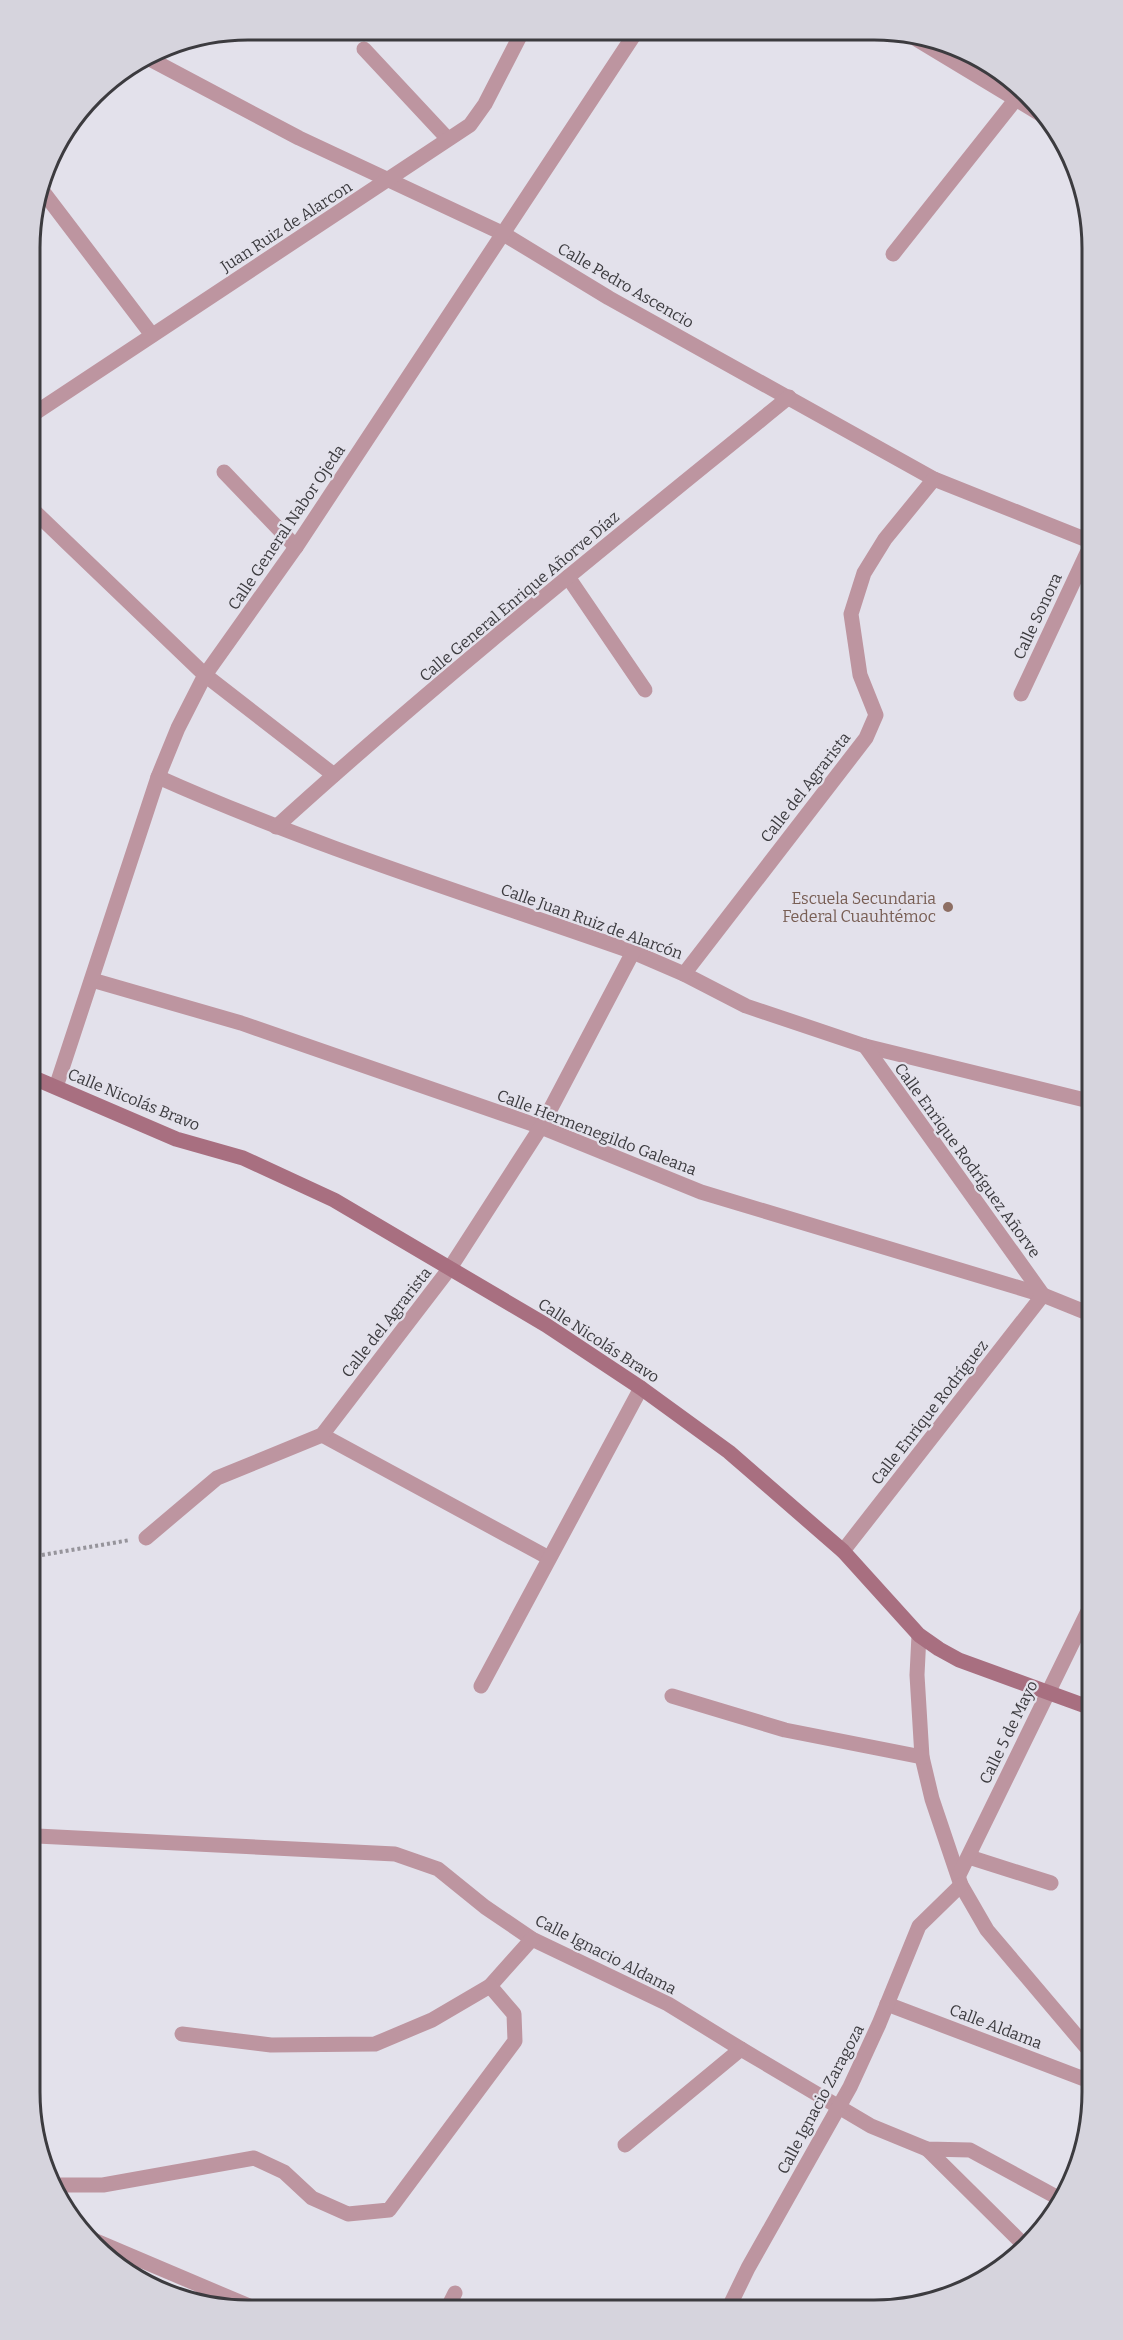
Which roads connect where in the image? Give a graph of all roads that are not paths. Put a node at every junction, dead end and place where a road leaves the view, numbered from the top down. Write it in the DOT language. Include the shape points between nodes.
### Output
graph roads {
  1 [pos="518,40"];
  2 [pos="631,40"];
  3 [pos="364,49"];
  4 [pos="935,50"];
  5 [pos="156,62"];
  6 [pos="1016,99"];
  7 [pos="1023,103"];
  8 [pos="448,139"];
  9 [pos="389,180"];
  10 [pos="47,197"];
  11 [pos="502,233"];
  12 [pos="893,254"];
  13 [pos="152,335"];
  14 [pos="789,397"];
  15 [pos="41,409"];
  16 [pos="224,472"];
  17 [pos="934,478"];
  18 [pos="41,518"];
  19 [pos="1082,538"];
  20 [pos="296,547"];
  21 [pos="1082,564"];
  22 [pos="568,577"];
  23 [pos="205,675"];
  24 [pos="645,690"];
  25 [pos="1021,694"];
  26 [pos="333,775"];
  27 [pos="158,777"];
  28 [pos="276,827"];
  29 [pos="633,952"];
  30 [pos="684,974"];
  31 [pos="92,980"];
  32 [pos="865,1046"];
  33 [pos="41,1081"];
  34 [pos="56,1087"];
  35 [pos="1082,1099"];
  36 [pos="541,1127"];
  37 [pos="450,1269"];
  38 [pos="1043,1295"];
  39 [pos="1082,1311"];
  40 [pos="641,1388"];
  41 [pos="322,1435"];
  42 [pos="146,1538"];
  43 [pos="843,1551"];
  44 [pos="549,1558"];
  45 [pos="1082,1623"];
  46 [pos="919,1635"];
  47 [pos="481,1686"];
  48 [pos="1048,1690"];
  49 [pos="672,1696"];
  50 [pos="1082,1704"];
  51 [pos="922,1756"];
  52 [pos="40,1836"];
  53 [pos="969,1857"];
  54 [pos="960,1880"];
  55 [pos="1051,1883"];
  56 [pos="532,1939"];
  57 [pos="490,1986"];
  58 [pos="887,2004"];
  59 [pos="182,2034"];
  60 [pos="1082,2042"];
  61 [pos="741,2049"];
  62 [pos="1082,2078"];
  63 [pos="838,2107"];
  64 [pos="624,2145"];
  65 [pos="927,2149"];
  66 [pos="63,2185"];
  67 [pos="1054,2196"];
  68 [pos="1019,2240"];
  69 [pos="110,2247"];
  70 [pos="232,2299"];
  71 [pos="732,2300"];
  1 -- 8 [label="street, Juan Ruiz de Alarcon" via="485,105 470,125"];
  2 -- 11 [label="street, Calle General Nabor Ojeda"];
  3 -- 8 [label="street"];
  4 -- 6 [label="street"];
  5 -- 9 [label="street, Calle Pedro Ascencio" via="299,138"];
  6 -- 7 [label="street"];
  6 -- 12 [label="street"];
  8 -- 9 [label="street, Juan Ruiz de Alarcon"];
  9 -- 11 [label="street, Calle Pedro Ascencio"];
  9 -- 13 [label="street, Juan Ruiz de Alarcon"];
  10 -- 13 [label="street"];
  11 -- 14 [label="street, Calle Pedro Ascencio" via="609,298"];
  11 -- 20 [label="street, Calle General Nabor Ojeda"];
  13 -- 15 [label="street, Juan Ruiz de Alarcon"];
  14 -- 17 [label="street, Calle Pedro Ascencio"];
  14 -- 22 [label="street, Calle General Enrique Añorve Díaz"];
  16 -- 20 [label="street"];
  17 -- 19 [label="street, Calle Pedro Ascencio"];
  17 -- 30 [label="street, Calle del Agrarista" via="864,573 851,615 860,675 876,715 866,738"];
  18 -- 23 [label="street"];
  20 -- 23 [label="street, Calle General Nabor Ojeda"];
  21 -- 25 [label="street, Calle Sonora"];
  22 -- 24 [label="street"];
  22 -- 26 [label="street, Calle General Enrique Añorve Díaz"];
  23 -- 26 [label="street"];
  23 -- 27 [label="street, Calle General Nabor Ojeda"];
  26 -- 28 [label="street, Calle General Enrique Añorve Díaz"];
  27 -- 28 [label="street, Calle Juan Ruiz de Alarcón"];
  27 -- 31 [label="street, Calle General Nabor Ojeda"];
  28 -- 29 [label="street, Calle Juan Ruiz de Alarcón"];
  29 -- 30 [label="street, Calle Juan Ruiz de Alarcón"];
  29 -- 36 [label="street, Calle del Agrarista"];
  30 -- 32 [label="street, Calle Juan Ruiz de Alarcón" via="746,1006"];
  31 -- 34 [label="street, Calle General Nabor Ojeda"];
  31 -- 36 [label="street, Calle Hermenegildo Galeana" via="241,1023"];
  32 -- 35 [label="street, Calle Juan Ruiz de Alarcón"];
  32 -- 38 [label="street, Calle Enrique Rodríguez Añorve"];
  33 -- 34 [label="street, Calle Nicolás Bravo"];
  34 -- 37 [label="street, Calle Nicolás Bravo" via="176,1139 243,1158 334,1200"];
  36 -- 37 [label="street, Calle del Agrarista"];
  36 -- 38 [label="street, Calle Hermenegildo Galeana" via="701,1192"];
  37 -- 40 [label="street, Calle Nicolás Bravo" via="546,1325"];
  37 -- 41 [label="street, Calle del Agrarista"];
  38 -- 39 [label="street, Calle Hermenegildo Galeana"];
  38 -- 43 [label="street, Calle Enrique Rodríguez"];
  40 -- 43 [label="street, Calle Nicolás Bravo" via="729,1452"];
  40 -- 44 [label="street"];
  41 -- 42 [label="street" via="217,1478"];
  41 -- 44 [label="street"];
  43 -- 46 [label="street, Calle Nicolás Bravo"];
  44 -- 47 [label="street"];
  45 -- 48 [label="street, Calle 5 de Mayo"];
  46 -- 48 [label="street, Calle Nicolás Bravo" via="959,1659"];
  46 -- 51 [label="street"];
  48 -- 50 [label="street, Calle Nicolás Bravo"];
  48 -- 53 [label="street, Calle 5 de Mayo"];
  49 -- 51 [label="street" via="784,1730"];
  51 -- 54 [label="street" via="932,1799"];
  52 -- 56 [label="street, Calle Ignacio Aldama" via="395,1854 438,1869"];
  53 -- 54 [label="street, Calle 5 de Mayo"];
  53 -- 55 [label="street"];
  54 -- 58 [label="street, Calle Ignacio Zaragoza" via="918,1926"];
  54 -- 60 [label="street" via="987,1930"];
  56 -- 57 [label="street"];
  56 -- 61 [label="street, Calle Ignacio Aldama" via="668,2004"];
  57 -- 59 [label="street" via="432,2020 375,2044 271,2044"];
  57 -- 66 [label="street" via="514,2014 515,2041 389,2210 348,2214 312,2198 284,2172 254,2158 104,2185"];
  58 -- 62 [label="street, Calle Aldama"];
  58 -- 63 [label="street, Calle Ignacio Zaragoza"];
  61 -- 63 [label="street, Calle Ignacio Aldama"];
  61 -- 64 [label="street"];
  63 -- 65 [label="street, Calle Ignacio Aldama" via="871,2126"];
  63 -- 71 [label="street, Calle Ignacio Zaragoza"];
  65 -- 67 [label="street, Calle Ignacio Aldama" via="970,2150"];
  65 -- 68 [label="street"];
  69 -- 70 [label="street"];
}
